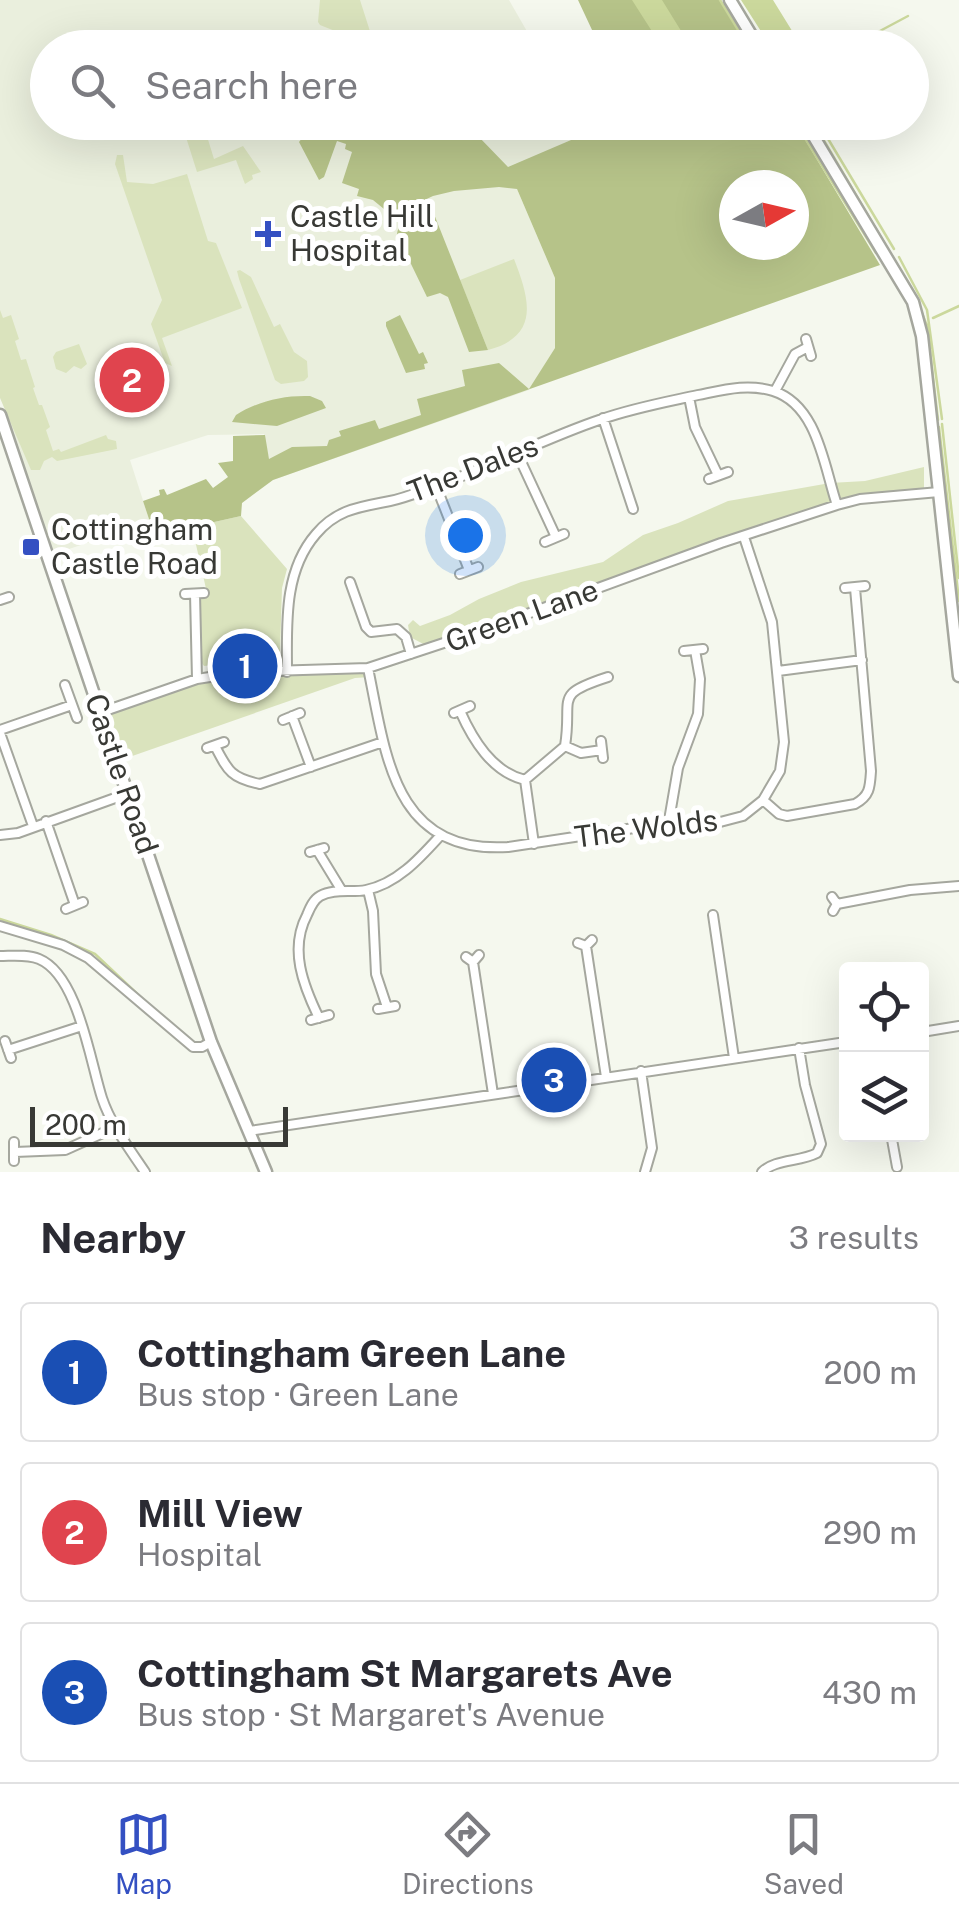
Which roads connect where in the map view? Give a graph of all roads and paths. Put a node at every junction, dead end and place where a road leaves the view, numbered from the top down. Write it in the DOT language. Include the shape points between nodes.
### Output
graph roads {
  1 [pos="730,0"];
  2 [pos="748,30"];
  3 [pos="816,140"];
  4 [pos="808,347"];
  5 [pos="776,391"];
  6 [pos="689,397"];
  7 [pos="0,416"];
  8 [pos="603,418"];
  9 [pos="4,440"];
  10 [pos="518,453"];
  11 [pos="728,472"];
  12 [pos="436,486"];
  13 [pos="938,492"];
  14 [pos="837,505"];
  15 [pos="633,509"];
  16 [pos="744,536"];
  17 [pos="545,542"];
  18 [pos="469,570"];
  19 [pos="350,582"];
  20 [pos="855,587"];
  21 [pos="185,594"];
  22 [pos="694,650"];
  23 [pos="411,654"];
  24 [pos="862,660"];
  25 [pos="368,668"];
  26 [pos="778,671"];
  27 [pos="287,672"];
  28 [pos="959,676"];
  29 [pos="602,677"];
  30 [pos="196,679"];
  31 [pos="65,684"];
  32 [pos="72,705"];
  33 [pos="470,706"];
  34 [pos="100,713"];
  35 [pos="292,716"];
  36 [pos="77,718"];
  37 [pos="0,732"];
  38 [pos="383,742"];
  39 [pos="216,745"];
  40 [pos="565,746"];
  41 [pos="602,750"];
  42 [pos="310,768"];
  43 [pos="525,780"];
  44 [pos="128,793"];
  45 [pos="764,800"];
  46 [pos="46,821"];
  47 [pos="33,826"];
  48 [pos="668,826"];
  49 [pos="0,835"];
  50 [pos="440,836"];
  51 [pos="534,844"];
  52 [pos="317,850"];
  53 [pos="959,886"];
  54 [pos="368,890"];
  55 [pos="342,891"];
  56 [pos="834,904"];
  57 [pos="75,905"];
  58 [pos="713,915"];
  59 [pos="0,926"];
  60 [pos="586,943"];
  61 [pos="0,956"];
  62 [pos="473,958"];
  63 [pos="387,1007"];
  64 [pos="320,1018"];
  65 [pos="82,1026"];
  66 [pos="959,1026"];
  67 [pos="929,1031"];
  68 [pos="212,1042"];
  69 [pos="839,1043"];
  70 [pos="799,1048"];
  71 [pos="8,1050"];
  72 [pos="734,1058"];
  73 [pos="642,1071"];
  74 [pos="606,1077"];
  75 [pos="493,1094"];
  76 [pos="116,1128"];
  77 [pos="249,1131"];
  78 [pos="893,1142"];
  79 [pos="14,1152"];
  80 [pos="765,1155"];
  81 [pos="896,1167"];
  82 [pos="764,1170"];
  83 [pos="145,1172"];
  84 [pos="266,1172"];
  85 [pos="645,1172"];
  1 -- 2 [label="street"];
  3 -- 13 [label="street" via="914,302"];
  4 -- 5 [label="street" via="796,354"];
  5 -- 6 [label="street, The Dales" via="744,386"];
  5 -- 14 [label="street" via="818,438"];
  6 -- 8 [label="street, The Dales"];
  6 -- 11 [label="street" via="714,477"];
  7 -- 9 [label="street, Castle Road"];
  8 -- 10 [label="street, The Dales"];
  8 -- 15 [label="street"];
  9 -- 34 [label="street, Castle Road"];
  10 -- 12 [label="street, The Dales"];
  10 -- 17 [label="street" via="560,536"];
  12 -- 18 [label="street"];
  12 -- 27 [label="street, The Dales" via="364,504 316,534 289,588"];
  13 -- 14 [label="street, Green Lane"];
  13 -- 28 [label="street"];
  14 -- 16 [label="street, Green Lane"];
  16 -- 23 [label="street, Green Lane"];
  16 -- 26 [label="street" via="772,622"];
  19 -- 23 [label="street" via="366,628 397,629"];
  20 -- 24 [label="street"];
  21 -- 30 [label="street" via="200,593"];
  22 -- 48 [label="street" via="698,714 678,768"];
  23 -- 25 [label="street, Green Lane"];
  24 -- 26 [label="street"];
  24 -- 45 [label="street" via="871,772 865,799 787,816"];
  25 -- 27 [label="street, Green Lane"];
  25 -- 38 [label="street"];
  26 -- 45 [label="street" via="784,742 780,770"];
  27 -- 30 [label="street, Green Lane"];
  29 -- 40 [label="street" via="567,701"];
  30 -- 34 [label="street, Green Lane"];
  31 -- 32 [label="street"];
  32 -- 36 [label="street"];
  32 -- 37 [label="street"];
  33 -- 43 [label="street" via="457,712 482,752"];
  34 -- 44 [label="street, Castle Road"];
  35 -- 42 [label="street"];
  37 -- 47 [label="street"];
  38 -- 42 [label="street"];
  38 -- 50 [label="street" via="410,808"];
  39 -- 42 [label="street" via="226,770 241,780 260,784"];
  40 -- 41 [label="street" via="581,753"];
  40 -- 43 [label="street"];
  43 -- 51 [label="street"];
  44 -- 46 [label="street"];
  44 -- 68 [label="street, Castle Road"];
  45 -- 48 [label="street, The Wolds" via="724,822"];
  46 -- 47 [label="street"];
  46 -- 57 [label="street"];
  47 -- 49 [label="street"];
  48 -- 51 [label="street, The Wolds"];
  50 -- 51 [label="street, The Wolds" via="488,848"];
  50 -- 54 [label="street" via="412,866"];
  52 -- 55 [label="street"];
  53 -- 56 [label="street"];
  54 -- 55 [label="street"];
  54 -- 63 [label="street" via="376,974"];
  55 -- 64 [label="street" via="320,896 300,927 298,959"];
  58 -- 72 [label="street"];
  59 -- 68 [label="street" via="88,958 193,1047"];
  60 -- 74 [label="street"];
  61 -- 65 [label="street" via="28,956 52,967"];
  62 -- 75 [label="street"];
  65 -- 71 [label="street"];
  65 -- 76 [label="street"];
  66 -- 67 [label="street"];
  68 -- 77 [label="street, Castle Road"];
  69 -- 70 [label="street"];
  70 -- 72 [label="street"];
  70 -- 82 [label="street" via="821,1144 817,1154"];
  72 -- 73 [label="street"];
  73 -- 74 [label="street"];
  73 -- 85 [label="street" via="652,1148"];
  74 -- 75 [label="street"];
  75 -- 77 [label="street"];
  76 -- 79 [label="street" via="65,1150"];
  76 -- 83 [label="street"];
  77 -- 84 [label="street, Castle Road"];
  78 -- 81 [label="street"];
  80 -- 82 [label="street"];
}
